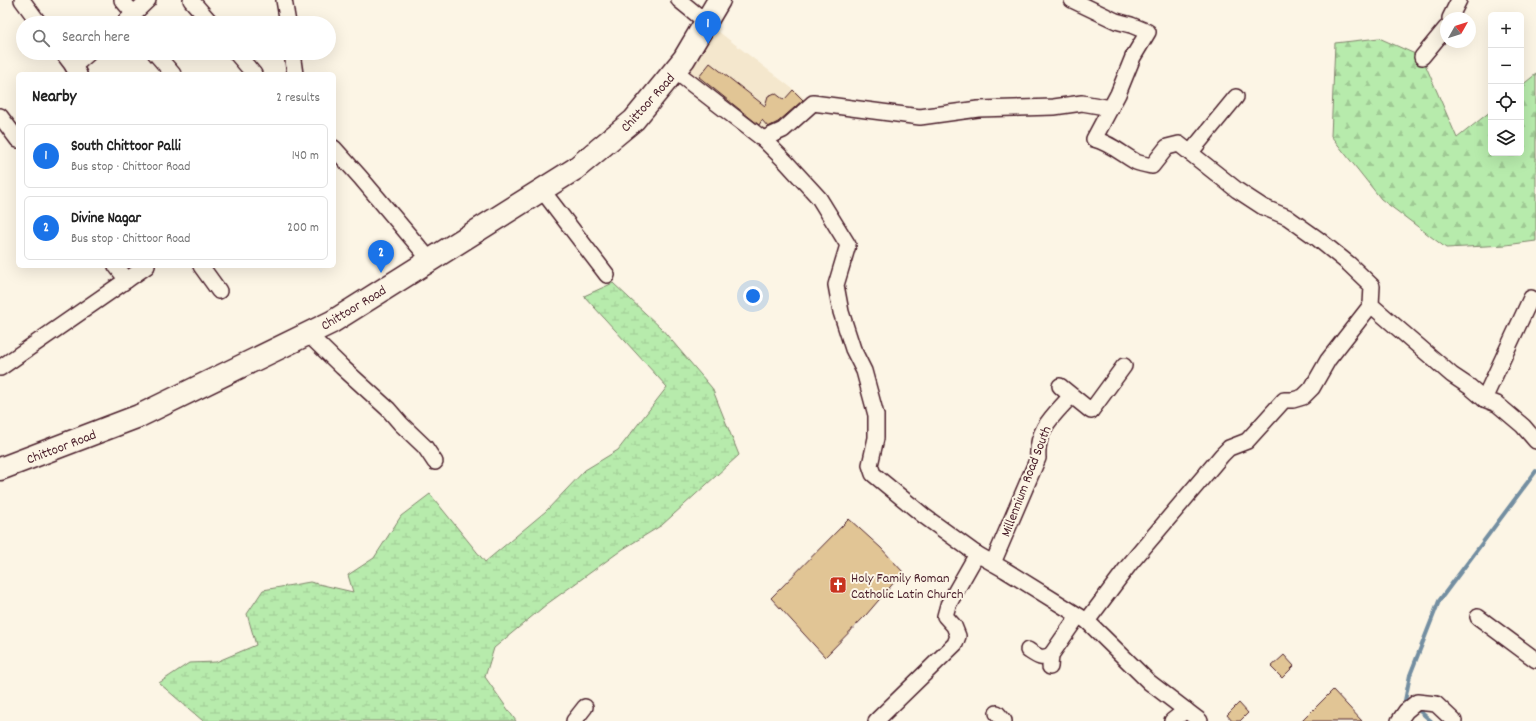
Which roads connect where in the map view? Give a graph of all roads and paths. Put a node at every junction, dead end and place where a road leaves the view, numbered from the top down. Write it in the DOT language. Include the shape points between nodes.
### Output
graph roads {
  1 [pos="22,0"];
  2 [pos="122,0"];
  3 [pos="148,0"];
  4 [pos="191,0"];
  5 [pos="284,0"];
  6 [pos="679,0"];
  7 [pos="719,0"];
  8 [pos="1072,0"];
  9 [pos="1458,0"];
  10 [pos="1453,12"];
  11 [pos="34,16"];
  12 [pos="127,16"];
  13 [pos="132,16"];
  14 [pos="205,16"];
  15 [pos="287,16"];
  16 [pos="706,22"];
  17 [pos="1440,35"];
  18 [pos="1422,57"];
  19 [pos="68,60"];
  20 [pos="84,60"];
  21 [pos="161,60"];
  22 [pos="242,60"];
  23 [pos="293,60"];
  24 [pos="76,70"];
  25 [pos="675,71"];
  26 [pos="171,72"];
  27 [pos="252,72"];
  28 [pos="296,72"];
  29 [pos="1236,97"];
  30 [pos="1111,108"];
  31 [pos="0,116"];
  32 [pos="16,137"];
  33 [pos="763,139"];
  34 [pos="336,150"];
  35 [pos="1190,153"];
  36 [pos="542,190"];
  37 [pos="430,260"];
  38 [pos="118,268"];
  39 [pos="144,268"];
  40 [pos="202,268"];
  41 [pos="607,275"];
  42 [pos="127,280"];
  43 [pos="219,291"];
  44 [pos="1530,298"];
  45 [pos="1371,305"];
  46 [pos="308,334"];
  47 [pos="1124,366"];
  48 [pos="0,368"];
  49 [pos="1484,399"];
  50 [pos="1536,441"];
  51 [pos="434,462"];
  52 [pos="0,469"];
  53 [pos="977,554"];
  54 [pos="993,563"];
  55 [pos="1478,617"];
  56 [pos="1082,619"];
  57 [pos="1028,650"];
  58 [pos="1536,660"];
  59 [pos="585,707"];
  60 [pos="1186,710"];
  61 [pos="574,721"];
  62 [pos="876,721"];
  63 [pos="1172,721"];
  64 [pos="1200,721"];
  65 [pos="1399,721"];
  66 [pos="1454,721"];
  1 -- 11 [label="street"];
  2 -- 12 [label="street"];
  3 -- 13 [label="street"];
  4 -- 14 [label="street"];
  5 -- 15 [label="street"];
  6 -- 16 [label="street"];
  7 -- 16 [label="main road, Chittoor Road"];
  8 -- 30 [label="street" via="1116,21 1148,32 1133,57"];
  9 -- 10 [label="street"];
  16 -- 25 [label="main road, Chittoor Road"];
  17 -- 18 [label="street"];
  19 -- 24 [label="street"];
  20 -- 24 [label="street"];
  21 -- 26 [label="street"];
  22 -- 27 [label="street"];
  23 -- 28 [label="street"];
  25 -- 33 [label="street"];
  25 -- 36 [label="main road, Chittoor Road" via="634,120 575,169"];
  29 -- 35 [label="street"];
  30 -- 33 [label="street" via="1082,103 1054,107 978,109 920,117 813,103 783,130"];
  30 -- 35 [label="street" via="1094,139 1118,149 1138,162 1152,166 1167,147 1179,144"];
  31 -- 32 [label="street"];
  33 -- 53 [label="street" via="819,198 848,245 836,285 841,312 853,349 864,371 876,415 876,438 870,465 873,474 924,516"];
  34 -- 37 [label="street"];
  35 -- 45 [label="street" via="1237,190 1263,207 1287,217 1349,264 1372,286"];
  36 -- 37 [label="main road, Chittoor Road"];
  36 -- 41 [label="street"];
  37 -- 46 [label="main road, Chittoor Road" via="332,322"];
  38 -- 42 [label="street"];
  39 -- 42 [label="street"];
  40 -- 43 [label="street"];
  42 -- 48 [label="street"];
  44 -- 49 [label="street"];
  45 -- 49 [label="street" via="1452,375"];
  45 -- 56 [label="street" via="1328,360 1312,388 1303,397 1284,400 1248,441 1229,448 1222,455"];
  46 -- 51 [label="street" via="388,409 425,448"];
  46 -- 52 [label="main road, Chittoor Road" via="139,416"];
  47 -- 54 [label="street, Millennium Road South" via="1091,411 1060,386 1071,396 1044,425 1037,448 1038,458"];
  49 -- 50 [label="street" via="1497,404"];
  53 -- 54 [label="street"];
  53 -- 62 [label="street" via="948,605 946,616 958,636 955,644"];
  54 -- 56 [label="street"];
  55 -- 58 [label="street"];
  56 -- 57 [label="street" via="1051,661 1040,658"];
  56 -- 60 [label="street" via="1149,682"];
  59 -- 61 [label="street"];
  60 -- 63 [label="street"];
  60 -- 64 [label="street"];
  65 -- 66 [label="street" via="1417,702 1436,704"];
}
